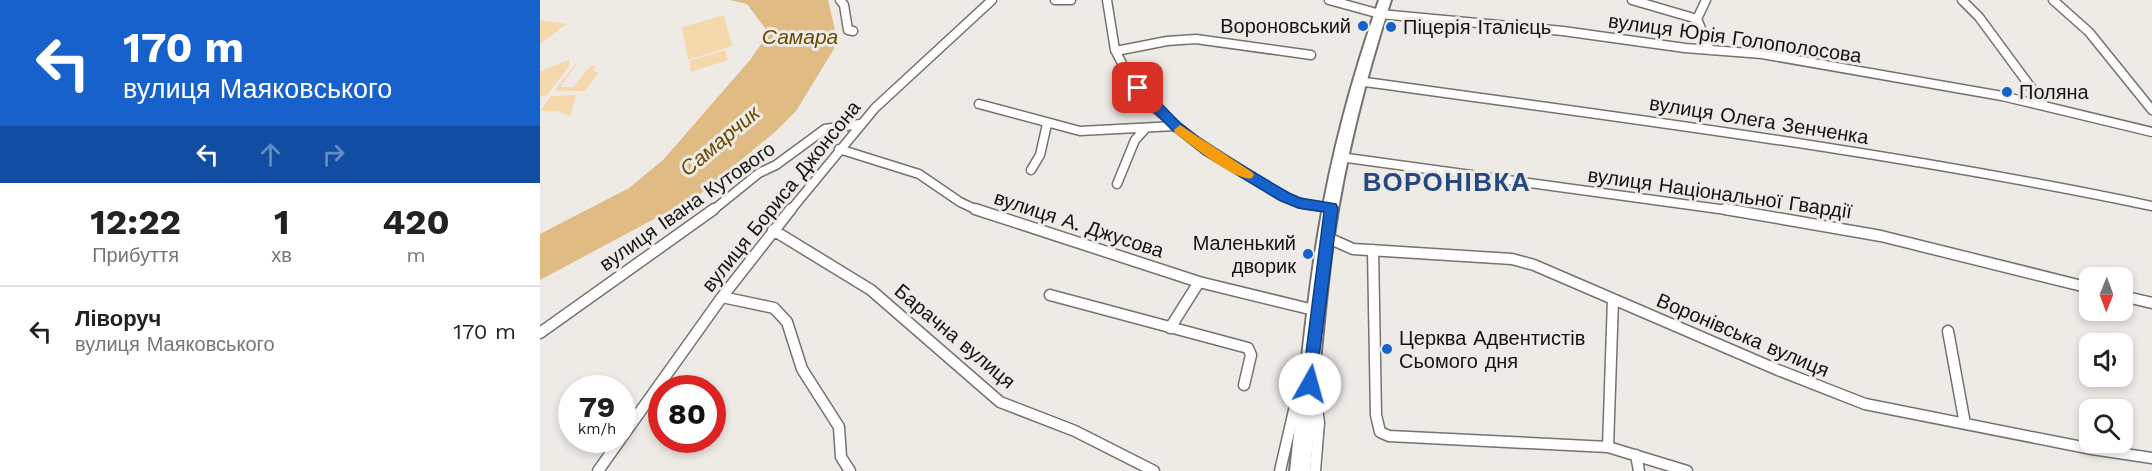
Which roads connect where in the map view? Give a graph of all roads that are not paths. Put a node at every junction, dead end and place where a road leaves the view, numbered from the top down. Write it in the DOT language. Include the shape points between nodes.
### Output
graph roads {
  1 [pos="840,0"];
  2 [pos="992,0"];
  3 [pos="1055,0"];
  4 [pos="1071,0"];
  5 [pos="1107,0"];
  6 [pos="1329,0"];
  7 [pos="1632,0"];
  8 [pos="1706,0"];
  9 [pos="1962,0"];
  10 [pos="2053,0"];
  11 [pos="1383,7"];
  12 [pos="1697,19"];
  13 [pos="853,31"];
  14 [pos="1710,50"];
  15 [pos="1116,51"];
  16 [pos="1311,55"];
  17 [pos="1358,81"];
  18 [pos="978,104"];
  19 [pos="2044,105"];
  20 [pos="2152,110"];
  21 [pos="860,124"];
  22 [pos="1047,124"];
  23 [pos="1176,126"];
  24 [pos="1146,128"];
  25 [pos="2152,132"];
  26 [pos="839,149"];
  27 [pos="1340,157"];
  28 [pos="1031,170"];
  29 [pos="1117,184"];
  30 [pos="2152,206"];
  31 [pos="1331,208"];
  32 [pos="773,230"];
  33 [pos="1326,237"];
  34 [pos="1373,250"];
  35 [pos="1199,282"];
  36 [pos="2079,285"];
  37 [pos="1050,295"];
  38 [pos="722,297"];
  39 [pos="1613,299"];
  40 [pos="2133,299"];
  41 [pos="2152,303"];
  42 [pos="1318,311"];
  43 [pos="1170,328"];
  44 [pos="1948,332"];
  45 [pos="540,333"];
  46 [pos="1312,363"];
  47 [pos="1244,385"];
  48 [pos="636,418"];
  49 [pos="1965,424"];
  50 [pos="1608,447"];
  51 [pos="611,453"];
  52 [pos="1636,455"];
  53 [pos="2152,458"];
  54 [pos="598,471"];
  55 [pos="850,471"];
  56 [pos="1154,471"];
  57 [pos="1280,471"];
  58 [pos="1300,471"];
  59 [pos="1315,471"];
  60 [pos="1639,471"];
  61 [pos="1687,471"];
  1 -- 13 [label="street" via="848,30"];
  2 -- 21 [label="street, вулиця Бориса Джонсона"];
  3 -- 4 [label="street"];
  5 -- 15 [label="street"];
  6 -- 11 [label="street, вулиця Юрія Голополосова" via="1356,9"];
  7 -- 12 [label="street"];
  8 -- 12 [label="street"];
  9 -- 19 [label="street"];
  10 -- 20 [label="street" via="2089,32"];
  11 -- 14 [label="street, вулиця Юрія Голополосова"];
  11 -- 17 [label="highway"];
  12 -- 14 [label="street"];
  14 -- 19 [label="street, вулиця Юрія Голополосова" via="1762,54"];
  15 -- 16 [label="street" via="1196,39"];
  15 -- 23 [label="street" via="1148,100"];
  17 -- 27 [label="highway"];
  17 -- 30 [label="street, вулиця Олега Зенченка" via="1838,148"];
  18 -- 22 [label="street"];
  19 -- 25 [label="street, вулиця Юрія Голополосова"];
  21 -- 26 [label="street, вулиця Бориса Джонсона"];
  21 -- 45 [label="street, вулиця Івана Кутового" via="825,129"];
  22 -- 24 [label="street" via="1080,131"];
  22 -- 28 [label="street" via="1040,155"];
  23 -- 24 [label="street"];
  23 -- 31 [label="street" via="1209,152 1284,197"];
  24 -- 29 [label="street" via="1135,140"];
  26 -- 32 [label="street, вулиця Бориса Джонсона"];
  26 -- 35 [label="street, вулиця А. Джусова" via="918,173 960,204"];
  27 -- 31 [label="highway"];
  27 -- 36 [label="street, вулиця Національної Гвардії" via="1718,208 1881,236"];
  31 -- 33 [label="highway"];
  32 -- 38 [label="street, вулиця Бориса Джонсона"];
  32 -- 56 [label="street, Барачна вулиця" via="871,290 1000,402 1075,431"];
  33 -- 34 [label="street, Воронівська вулиця" via="1353,249"];
  33 -- 42 [label="highway"];
  34 -- 39 [label="street, Воронівська вулиця" via="1512,259"];
  34 -- 50 [label="street" via="1376,415 1380,432 1389,436"];
  35 -- 42 [label="street, вулиця А. Джусова"];
  35 -- 43 [label="street"];
  37 -- 43 [label="street"];
  38 -- 48 [label="street, вулиця Бориса Джонсона"];
  38 -- 55 [label="street" via="774,308 788,322 802,369 839,427 841,457"];
  39 -- 49 [label="street, Воронівська вулиця" via="1865,404"];
  39 -- 50 [label="street"];
  40 -- 41 [label="street"];
  42 -- 46 [label="highway"];
  43 -- 47 [label="street" via="1248,348 1251,355"];
  44 -- 49 [label="street"];
  46 -- 57 [label="street" via="1302,379"];
  46 -- 58 [label="highway"];
  46 -- 59 [label="street" via="1319,423"];
  49 -- 53 [label="street, Воронівська вулиця"];
  50 -- 52 [label="street"];
  51 -- 54 [label="street, вулиця Бориса Джонсона"];
  52 -- 60 [label="street"];
  52 -- 61 [label="street"];
}
